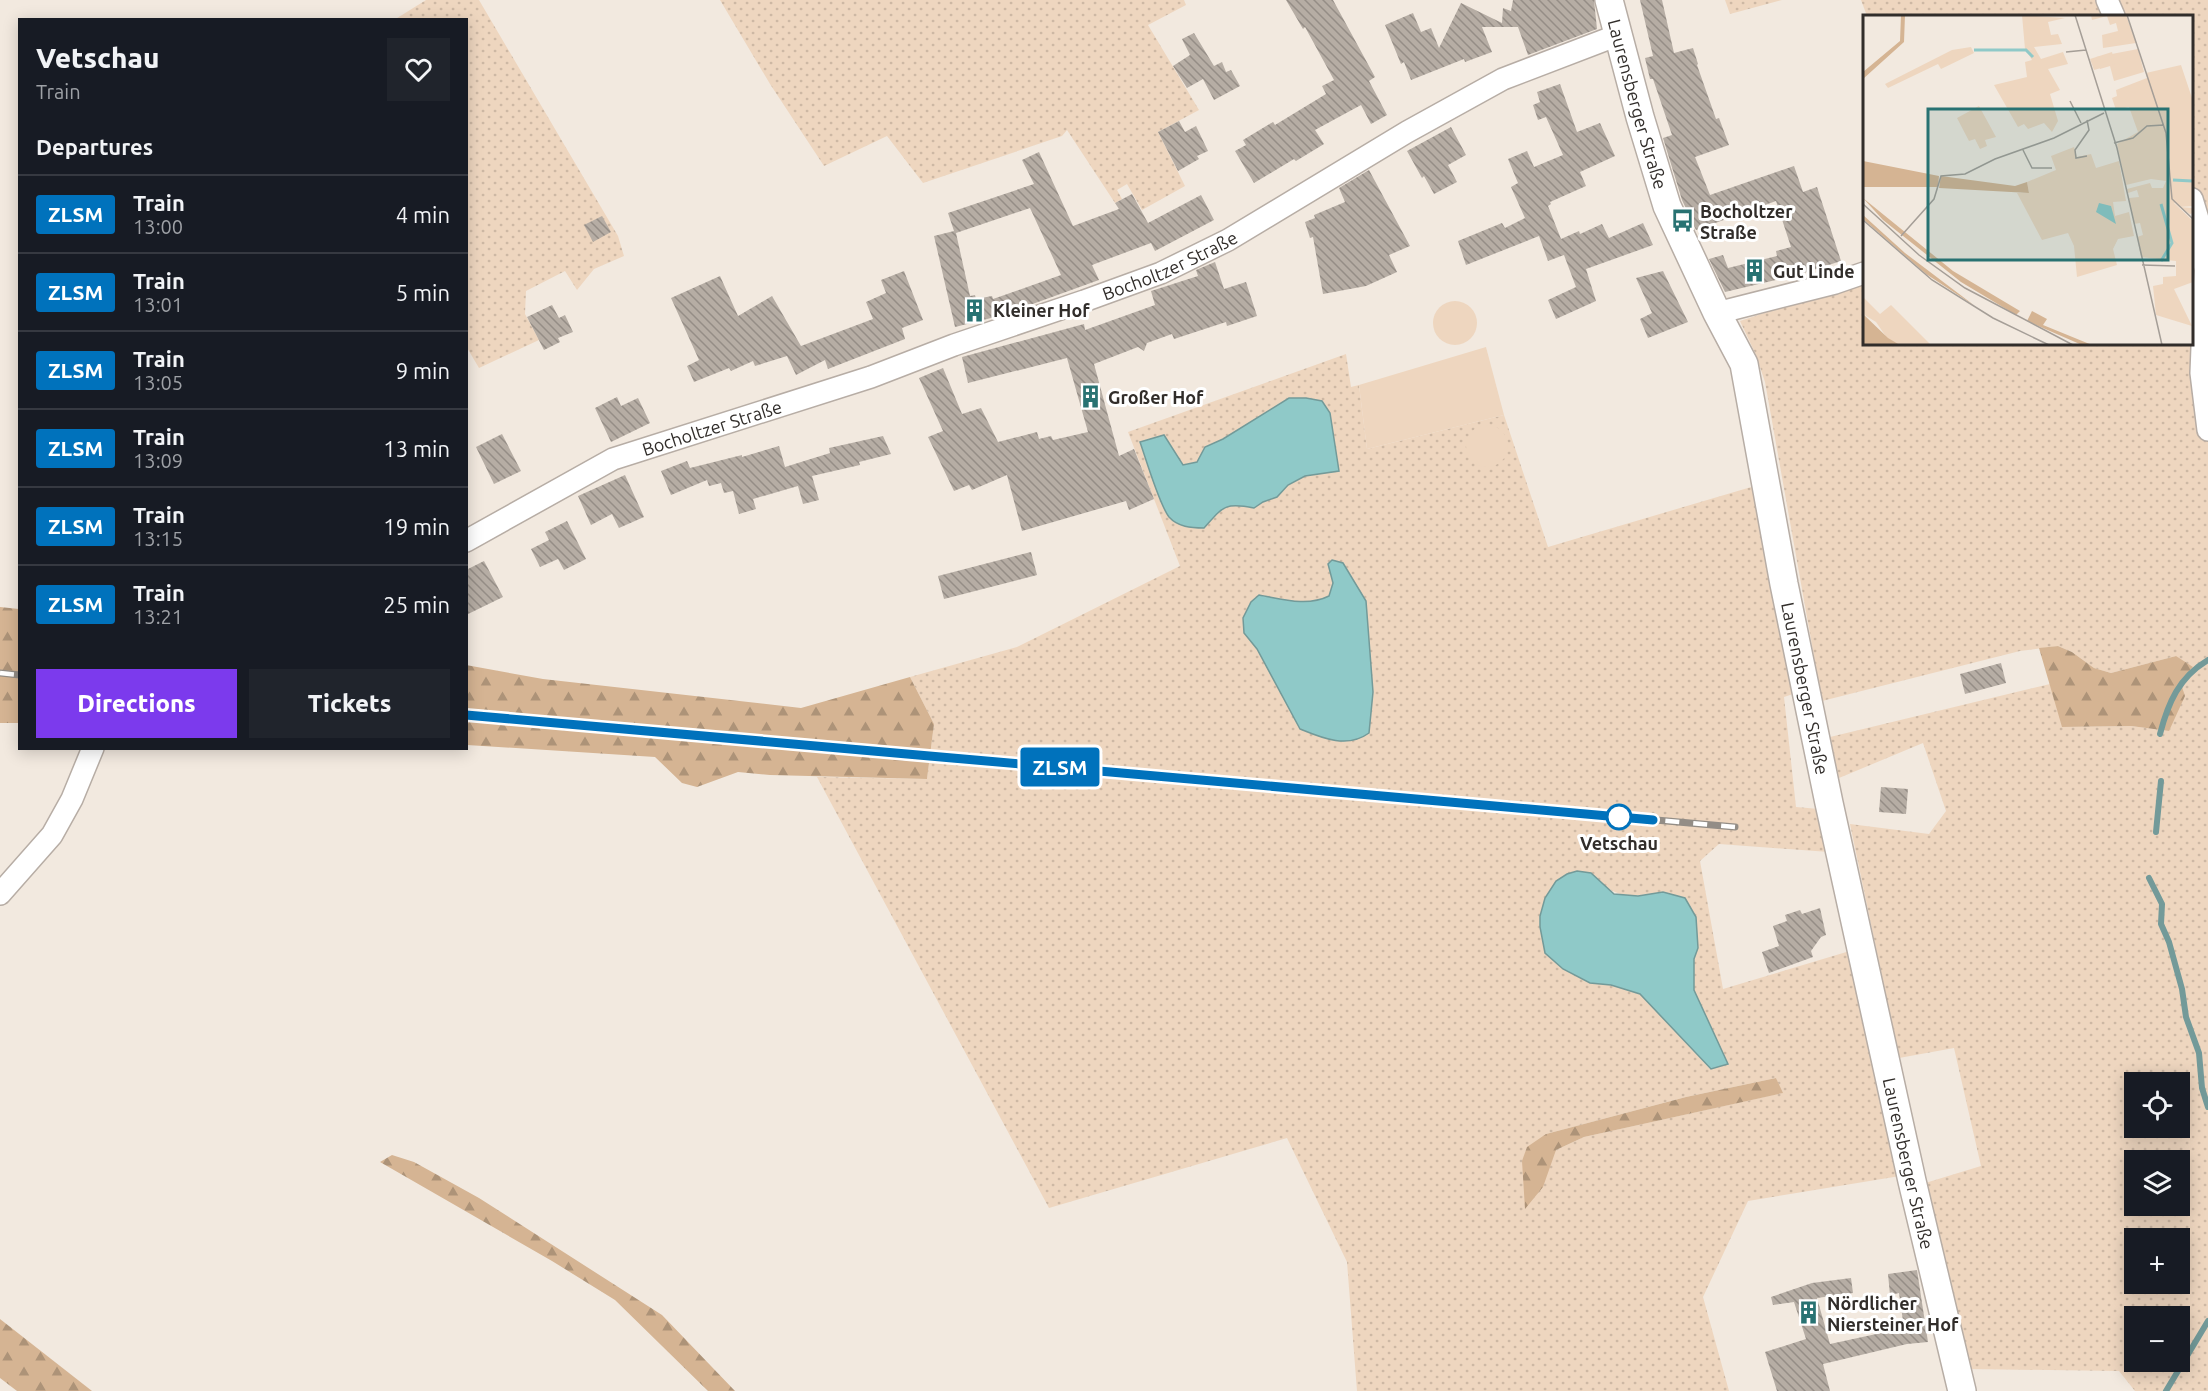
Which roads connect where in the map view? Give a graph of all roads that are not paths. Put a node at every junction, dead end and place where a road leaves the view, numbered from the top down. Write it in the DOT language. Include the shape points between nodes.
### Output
graph roads {
  1 [pos="1609,0"];
  2 [pos="2107,0"];
  3 [pos="2114,15"];
  4 [pos="1618,35"];
  5 [pos="2193,202"];
  6 [pos="1863,273"];
  7 [pos="1717,313"];
  8 [pos="2208,430"];
  9 [pos="468,540"];
  10 [pos="92,750"];
  11 [pos="0,894"];
  12 [pos="1962,1391"];
  1 -- 4 [label="street, Laurensberger Straße"];
  2 -- 3 [label="street"];
  4 -- 7 [label="street, Laurensberger Straße" via="1667,206"];
  4 -- 9 [label="street, Bocholtzer Straße" via="1503,79 1228,240 1161,273 871,377 613,459"];
  5 -- 8 [label="street" via="2205,270 2201,373"];
  6 -- 7 [label="street"];
  7 -- 12 [label="street, Laurensberger Straße" via="1744,364 1829,803"];
  10 -- 11 [label="street" via="52,835"];
}
